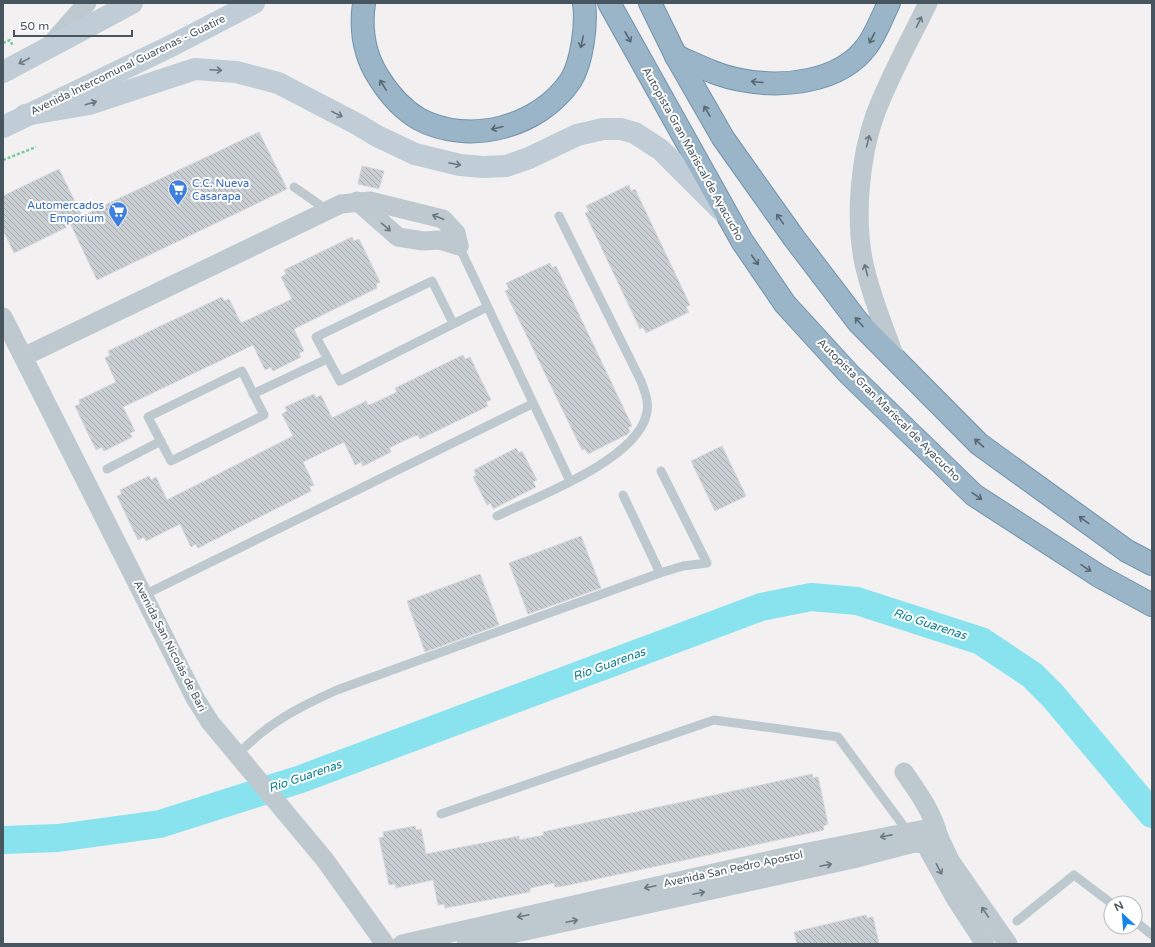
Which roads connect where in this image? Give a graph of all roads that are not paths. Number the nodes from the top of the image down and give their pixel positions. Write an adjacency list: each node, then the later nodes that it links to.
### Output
1 (87, 3): 10 (street)
2 (132, 3): 10 (main road)
3 (254, 3): 13 (main road, Avenida Intercomunal Guarenas - Guatire)
4 (364, 3): 5 (highway, one-way to 4)
5 (584, 3)
6 (608, 3): 18 (highway, Autopista Gran Mariscal de Ayacucho, one-way to 18)
7 (650, 3): 11 (highway)
8 (889, 3): 11 (highway, one-way to 11)
9 (928, 3): 26 (street, one-way to 9)
10 (46, 50): 12 (main road, one-way to 12)
11 (676, 56): 26 (highway, one-way to 11)
12 (3, 72)
13 (25, 115): 14 (main road, Avenida Intercomunal Guarenas - Guatire); 18 (main road, one-way to 18)
14 (3, 127)
15 (294, 187): 17 (lane)
16 (357, 201): 17 (street); 20 (street, one-way to 20); 20 (street, one-way to 16)
17 (327, 210): 24 (street)
18 (727, 215): 38 (highway, Autopista Gran Mariscal de Ayacucho, one-way to 38)
19 (559, 216): 32 (lane)
20 (459, 246): 21 (lane)
21 (487, 307): 23 (lane); 28 (lane)
22 (3, 317): 24 (street, Avenida San Nicolás de Bari)
23 (453, 323): 25 (lane); 25 (lane)
24 (23, 357): 37 (street, Avenida San Nicolás de Bari)
25 (327, 359): 27 (lane)
26 (896, 360): 35 (highway, one-way to 26)
27 (253, 394): 29 (lane); 29 (lane)
28 (532, 404): 32 (lane); 37 (lane)
29 (161, 441): 30 (lane)
30 (107, 469)
31 (661, 471): 36 (lane)
32 (570, 481): 34 (lane)
33 (623, 495): 36 (lane)
34 (497, 516)
35 (1152, 564)
36 (660, 573): 39 (lane)
37 (144, 595): 39 (street, Avenida San Nicolás de Bari)
38 (1152, 604)
39 (232, 749): 48 (street, Avenida San Nicolás de Bari)
40 (904, 772): 42 (street)
41 (441, 814): 43 (lane)
42 (939, 837): 43 (street, Avenida San Pedro Apostol); 52 (street, one-way to 42)
43 (911, 838): 49 (street, Avenida San Pedro Apostol, one-way to 49); 50 (street, Avenida San Pedro Apostol, one-way to 43); 51 (street, one-way to 51)
44 (1103, 897): 45 (lane)
45 (1017, 922)
46 (1143, 927): 47 (lane)
47 (1152, 935)
48 (385, 944)
49 (402, 944)
50 (466, 944)
51 (985, 944)
52 (1008, 944)

